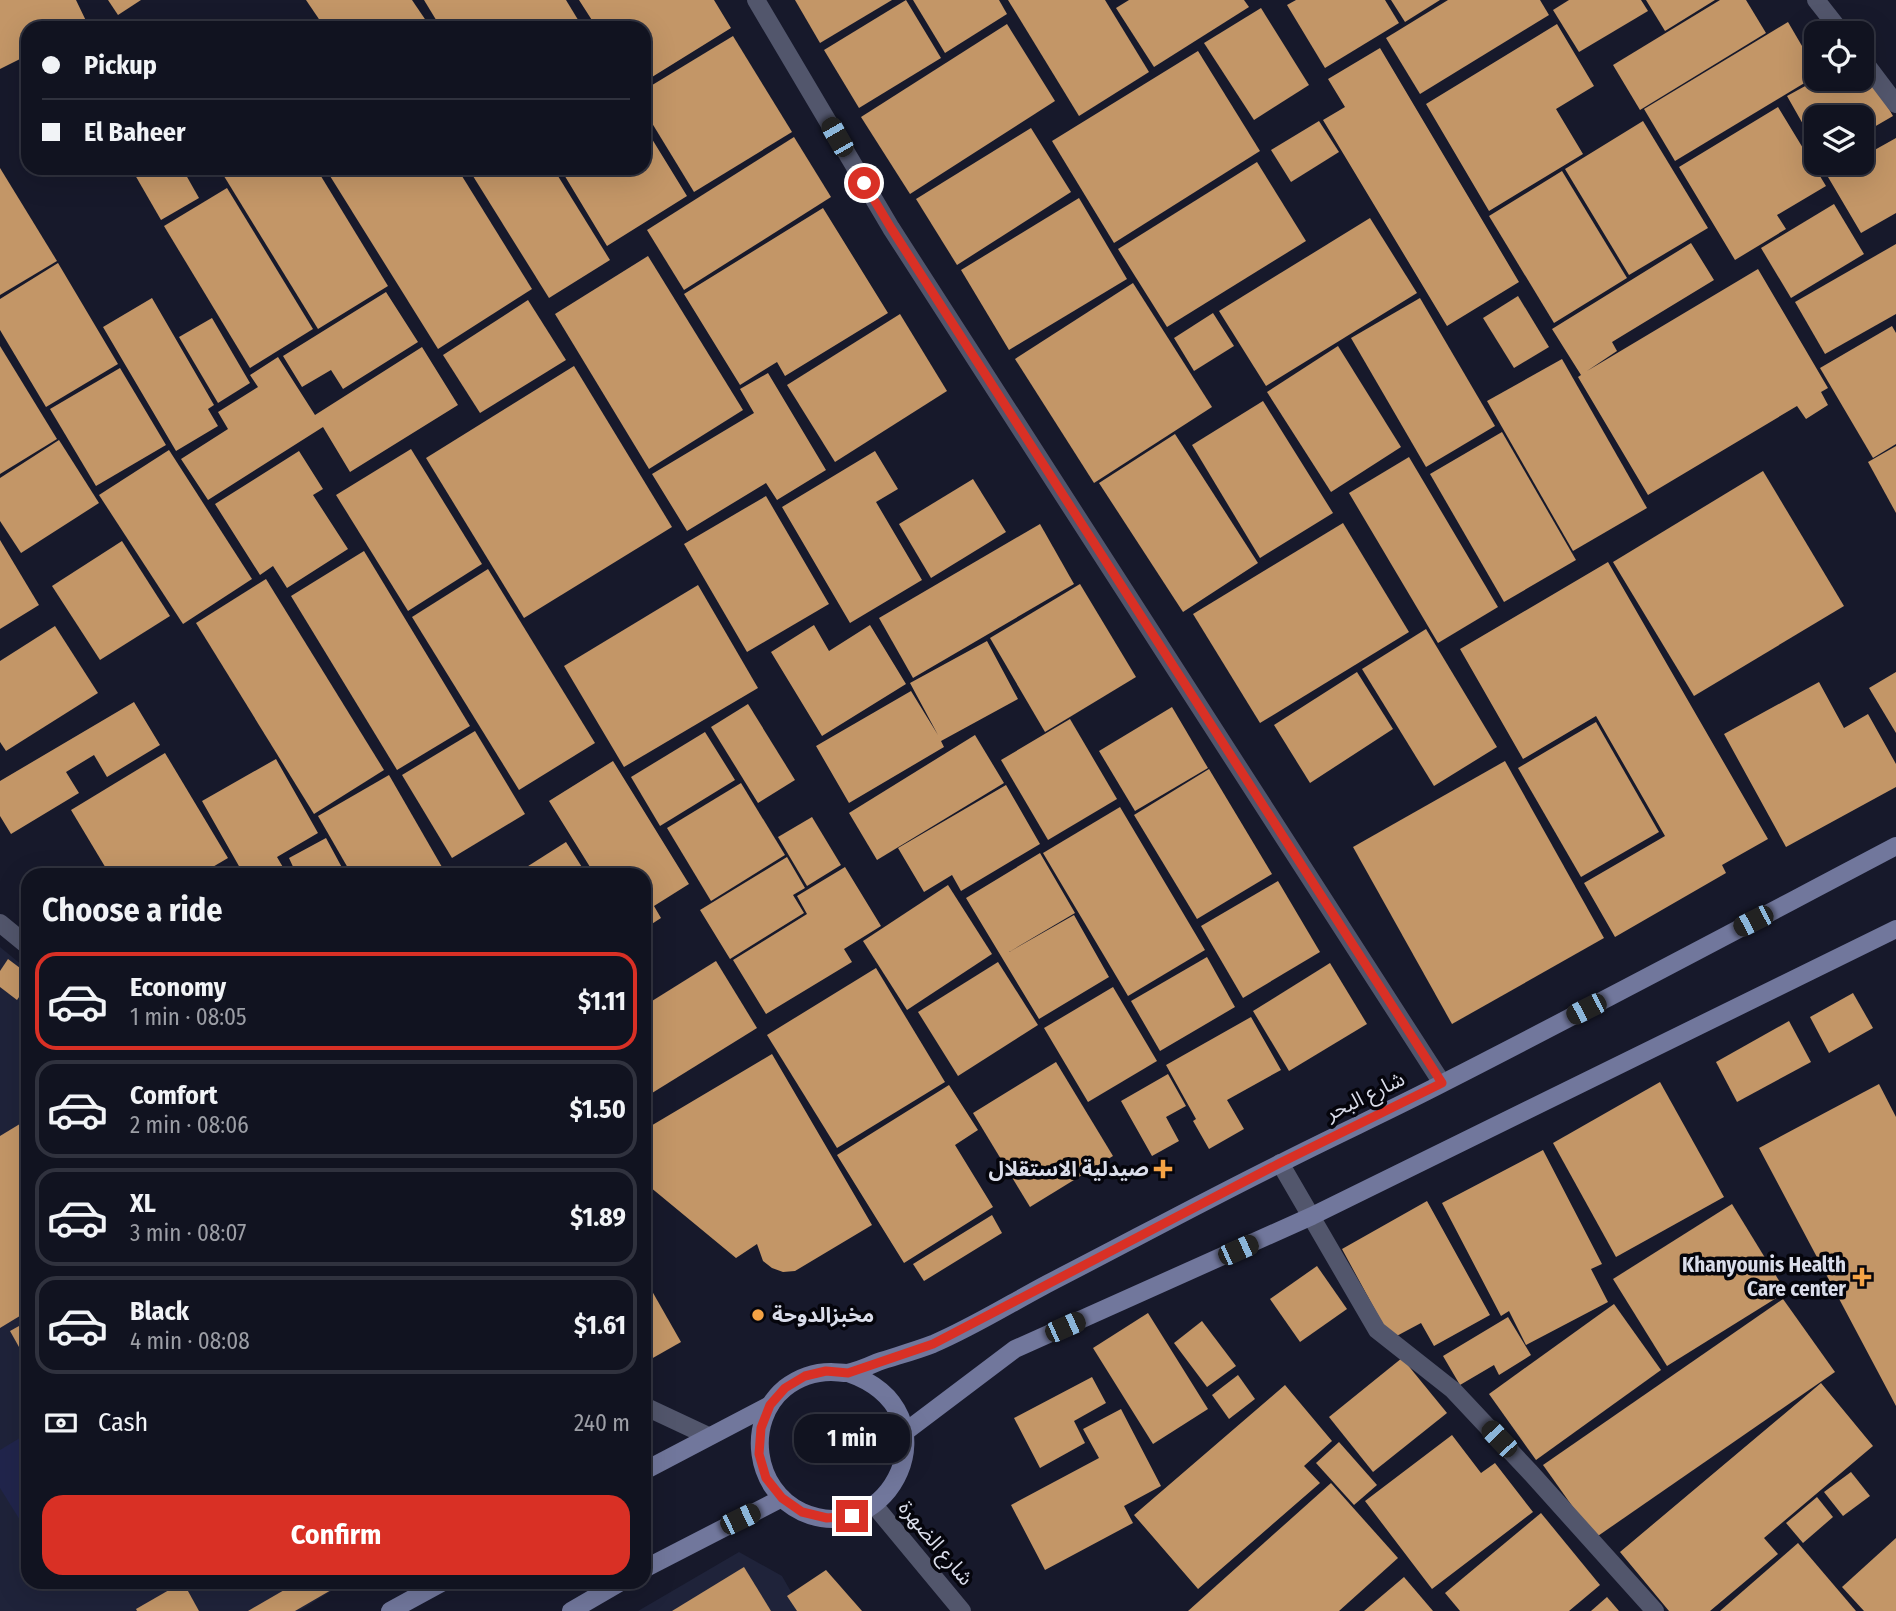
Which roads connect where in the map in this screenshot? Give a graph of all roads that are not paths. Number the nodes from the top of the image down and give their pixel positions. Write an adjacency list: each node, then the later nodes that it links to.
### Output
1 (757, 0): 10 (street)
2 (1816, 0): 3 (street)
3 (1833, 21)
4 (1874, 75): 5 (street)
5 (1896, 104)
6 (1896, 846): 10 (main road, شارع البحر)
7 (0, 923): 9 (street)
8 (1896, 929): 12 (main road)
9 (21, 940)
10 (1442, 1083): 11 (main road, شارع البحر)
11 (1280, 1163): 12 (street); 13 (main road, شارع البحر)
12 (1312, 1216): 16 (main road); 27 (street)
13 (848, 1373): 14 (main road); 16 (main road)
14 (770, 1405): 17 (main road); 19 (main road)
15 (651, 1409): 17 (street)
16 (905, 1432): 20 (main road)
17 (708, 1436): 18 (main road)
18 (651, 1467)
19 (782, 1498): 20 (main road); 21 (main road)
20 (874, 1505): 26 (street, شارع الضهرة)
21 (651, 1565)
22 (430, 1589): 24 (main road)
23 (609, 1589): 25 (main road)
24 (390, 1611)
25 (571, 1611)
26 (962, 1611)
27 (1655, 1611)

